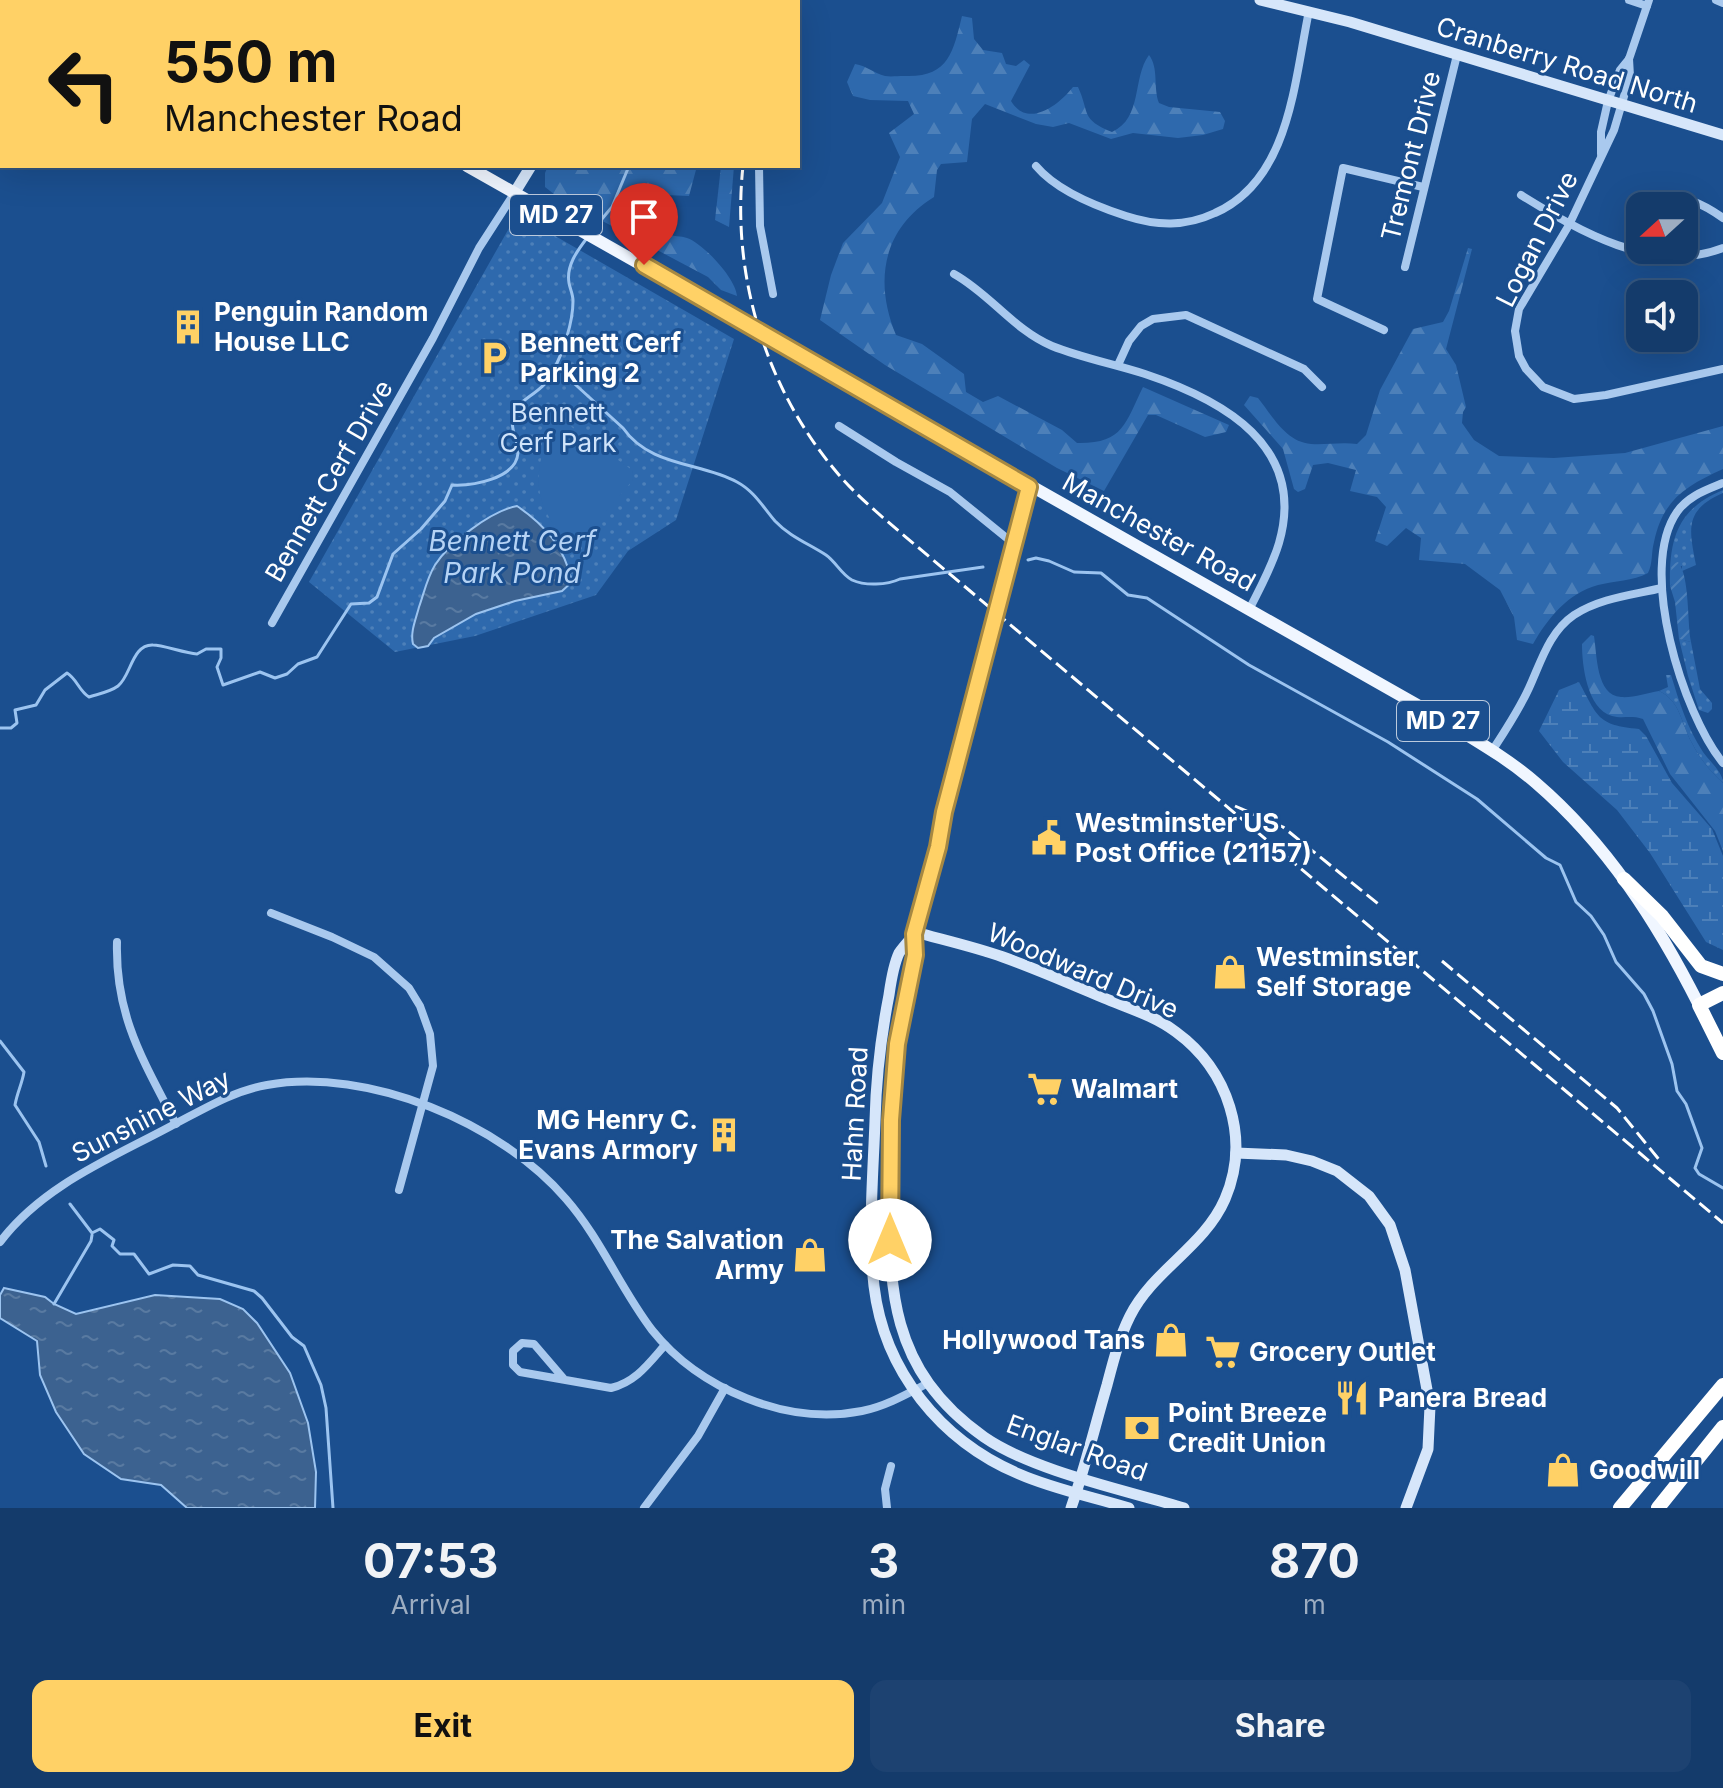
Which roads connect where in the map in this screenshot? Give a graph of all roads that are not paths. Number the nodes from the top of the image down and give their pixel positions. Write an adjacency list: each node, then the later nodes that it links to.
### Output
1 (1260, 0): 6 (main road, Cranberry Road North)
2 (1629, 0): 4 (street)
3 (1716, 0): 5 (street)
4 (1648, 3): 8 (street, Logan Drive)
5 (1723, 3)
6 (1309, 11): 7 (main road, Cranberry Road North); 13 (street)
7 (1457, 55): 9 (main road, Cranberry Road North); 17 (street, Tremont Drive)
8 (1629, 59): 9 (street, Logan Drive); 10 (street, Logan Drive)
9 (1608, 101): 10 (main road, Cranberry Road North); 12 (street, Logan Drive)
10 (1623, 106): 11 (main road, Cranberry Road North); 12 (street, Logan Drive)
11 (1723, 135)
12 (1601, 155): 22 (street, Logan Drive)
13 (1036, 166)
14 (471, 168): 18 (main road, Manchester Road / MD 27)
15 (530, 168): 18 (main road)
16 (759, 168): 28 (street)
17 (1423, 187): 26 (street, Tremont Drive); 29 (street)
18 (515, 192): 35 (main road, Manchester Road / MD 27); 39 (street, Bennett Cerf Drive)
19 (1521, 195): 22 (street)
20 (1698, 204): 21 (street)
21 (1723, 218)
22 (1569, 225): 23 (street); 31 (street, Logan Drive)
23 (1626, 247)
24 (1723, 248): 25 (street)
25 (1698, 254)
26 (1405, 267)
27 (954, 274): 30 (street)
28 (773, 294)
29 (1384, 330)
30 (1118, 365): 32 (street); 38 (street)
31 (1723, 369)
32 (1322, 387)
33 (839, 426): 36 (street)
34 (1723, 483): 37 (street)
35 (1029, 487): 36 (main road, Hahn Road); 38 (main road, Manchester Road / MD 27)
36 (1014, 544): 44 (main road, Hahn Road)
37 (1662, 588): 40 (street); 41 (street)
38 (1249, 610): 40 (main road, Manchester Road / MD 27)
39 (272, 623)
40 (1492, 751): 42 (main road, Manchester Road / MD 27)
41 (1723, 763)
42 (1624, 879): 46 (highway); 49 (main road, Manchester Road / MD 27)
43 (271, 913): 51 (street)
44 (915, 933): 53 (main road, Woodward Drive); 58 (main road, Hahn Road); 61 (main road, Hahn Road)
45 (117, 942): 52 (street)
46 (1723, 974)
47 (1723, 993): 49 (highway)
48 (1723, 1004): 49 (highway)
49 (1701, 1009): 50 (highway, Manchester Road / MD 27)
50 (1723, 1053)
51 (422, 1104): 52 (street, Sunshine Way); 54 (street); 56 (street, Sunshine Way)
52 (176, 1124): 55 (street, Sunshine Way)
53 (1236, 1153): 64 (main road, Woodward Drive); 71 (main road)
54 (399, 1190)
55 (0, 1242)
56 (665, 1345): 57 (street); 60 (street, Sunshine Way)
57 (564, 1379): 57 (street)
58 (928, 1383): 61 (street, Sunshine Way); 64 (main road, Englar Road)
59 (1723, 1385): 72 (highway)
60 (725, 1388): 61 (street, Sunshine Way); 66 (street)
61 (914, 1391): 65 (main road, Englar Road)
62 (1723, 1427): 73 (highway)
63 (891, 1466): 67 (street)
64 (1081, 1477): 65 (main road, Woodward Drive); 70 (main road, Englar Road)
65 (1076, 1492): 68 (main road, Woodward Drive); 69 (main road, Englar Road)
66 (644, 1508)
67 (887, 1508)
68 (1071, 1508)
69 (1129, 1508)
70 (1184, 1508)
71 (1406, 1508)
72 (1620, 1508)
73 (1658, 1508)

